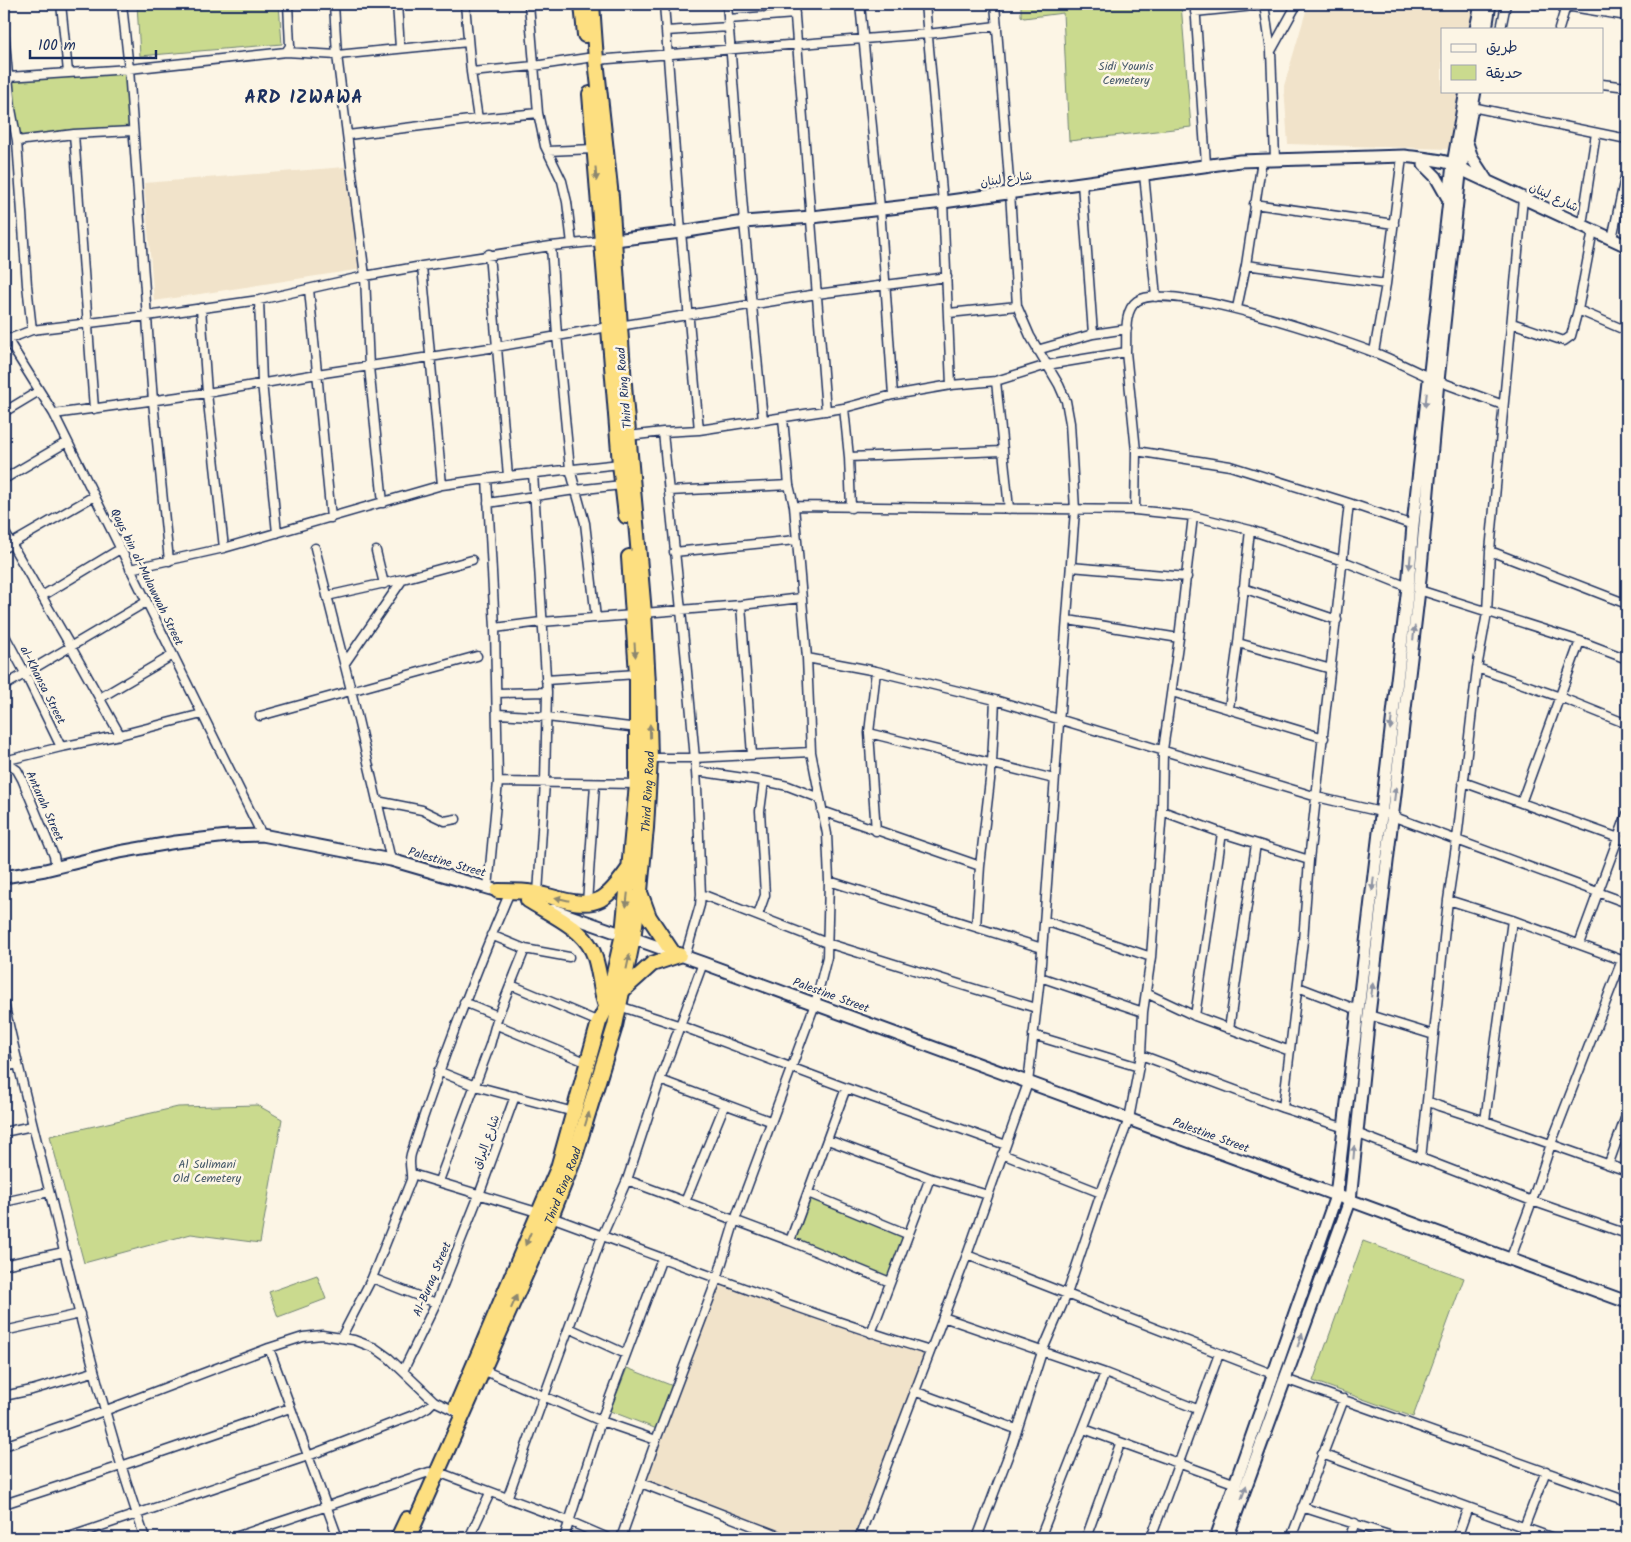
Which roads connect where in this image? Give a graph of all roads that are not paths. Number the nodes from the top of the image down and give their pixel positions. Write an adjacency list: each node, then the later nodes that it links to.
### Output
1 (61, 4): 45 (street)
2 (122, 4): 44 (street)
3 (288, 4): 39 (street)
4 (334, 4): 41 (street)
5 (397, 4): 36 (street)
6 (465, 4): 34 (street)
7 (529, 4): 43 (street)
8 (582, 4): 42 (highway, Third Ring Road)
9 (592, 4): 42 (highway, Third Ring Road)
10 (664, 4): 31 (street)
11 (727, 4): 24 (street)
12 (794, 4): 22 (street)
13 (860, 4): 33 (street)
14 (925, 4): 32 (street)
15 (995, 4): 25 (street)
16 (1264, 4): 21 (street); 38 (street)
17 (1297, 4): 38 (street)
18 (1481, 4): 26 (street)
19 (1490, 4): 27 (street)
20 (1506, 4): 28 (street)
21 (1195, 8): 68 (street)
22 (795, 14): 24 (street); 35 (street)
23 (1627, 16): 29 (street)
24 (729, 23): 31 (street); 37 (street)
25 (997, 26): 32 (street); 75 (street)
26 (1476, 28)
27 (1486, 28)
28 (1502, 28)
29 (1559, 28)
30 (4, 30): 47 (street)
31 (666, 31): 40 (street)
32 (927, 34): 33 (street); 78 (street)
33 (863, 38): 35 (street); 80 (street)
34 (468, 42): 36 (street); 46 (street)
35 (798, 44): 37 (street); 81 (street)
36 (400, 48): 41 (street)
37 (730, 50): 40 (street); 82 (street)
38 (1270, 51): 66 (street)
39 (286, 52): 41 (street); 44 (street)
40 (668, 54): 42 (street); 86 (street)
41 (337, 55): 59 (street)
42 (592, 59): 43 (street); 63 (highway, Third Ring Road); 88 (highway, Third Ring Road)
43 (534, 66): 46 (street); 54 (street)
44 (129, 69): 45 (street); 56 (street)
45 (68, 72): 47 (street)
46 (471, 72): 55 (street)
47 (8, 78): 53 (street)
48 (1604, 84): 49 (street)
49 (1627, 87)
50 (1466, 92): 71 (street)
51 (1475, 92): 52 (street)
52 (1472, 107): 57 (street); 62 (street)
53 (7, 109): 61 (street)
54 (538, 113): 55 (street); 64 (street)
55 (478, 119): 59 (street)
56 (132, 131): 58 (street); 110 (street)
57 (1596, 133): 60 (street); 84 (street)
58 (74, 134): 61 (street); 111 (street)
59 (348, 135): 95 (street)
60 (1627, 139)
61 (17, 141): 115 (street)
62 (1466, 142): 71 (street); 74 (street)
63 (594, 149): 64 (street); 88 (highway, Third Ring Road, one-way to 88)
64 (548, 151): 89 (street)
65 (1403, 156): 66 (street, شارع لبنان); 69 (street, شارع لبنان); 71 (street, شارع لبنان); 83 (street)
66 (1275, 159): 67 (street, شارع لبنان)
67 (1262, 160): 68 (street, شارع لبنان); 79 (street)
68 (1206, 164): 72 (street, شارع لبنان)
69 (1424, 165): 71 (street, شارع لبنان); 77 (street)
70 (1627, 168): 87 (street)
71 (1459, 170): 74 (street, شارع لبنان); 77 (street); 128 (street)
72 (1144, 174): 73 (street, شارع لبنان); 101 (street)
73 (1082, 182): 75 (street, شارع لبنان); 117 (street)
74 (1487, 182): 76 (street, شارع لبنان)
75 (1010, 192): 78 (street, شارع لبنان); 104 (street)
76 (1523, 198): 84 (street, شارع لبنان); 112 (street)
77 (1449, 200): 128 (street)
78 (943, 202): 80 (street, شارع لبنان); 96 (street)
79 (1254, 204): 83 (street); 93 (street)
80 (880, 208): 81 (street, شارع لبنان); 97 (street)
81 (812, 217): 82 (street, شارع لبنان); 100 (street)
82 (744, 222): 86 (street, شارع لبنان); 103 (street)
83 (1394, 224): 98 (street)
84 (1582, 225): 85 (street, شارع لبنان)
85 (1593, 230): 87 (street, شارع لبنان); 107 (street)
86 (681, 232): 88 (street, شارع لبنان); 109 (street)
87 (1612, 239): 91 (street, شارع لبنان)
88 (607, 241): 89 (street); 113 (highway, Third Ring Road)
89 (572, 244): 90 (street)
90 (551, 246): 92 (street); 118 (street)
91 (1627, 246)
92 (489, 254): 94 (street); 120 (street)
93 (1246, 265): 98 (street); 106 (street)
94 (422, 266): 95 (street); 124 (street)
95 (365, 276): 99 (street); 126 (street)
96 (947, 277): 97 (street); 108 (street)
97 (885, 284): 100 (street); 134 (street)
98 (1386, 284): 123 (street)
99 (309, 289): 102 (street); 127 (street)
100 (817, 294): 103 (street); 139 (street)
101 (1156, 297): 106 (street); 114 (street)
102 (259, 300): 105 (street); 130 (street)
103 (752, 305): 109 (street); 143 (street)
104 (1017, 306): 108 (street); 121 (street)
105 (201, 308): 110 (street); 133 (street)
106 (1237, 308): 123 (street)
107 (1578, 310): 112 (street); 116 (street)
108 (949, 313): 131 (street)
109 (689, 315): 113 (street); 144 (street)
110 (147, 316): 111 (street); 135 (street)
111 (88, 323): 115 (street); 138 (street)
112 (1512, 323): 136 (street)
113 (614, 327): 118 (street); 146 (highway, Third Ring Road); 151 (highway, Third Ring Road)
114 (1127, 329): 117 (street); 122 (street)
115 (32, 330): 119 (street)
116 (1627, 331)
117 (1092, 334): 121 (street)
118 (557, 335): 120 (street); 152 (street)
119 (5, 338): 132 (street, Qays bin al-Mulawwah Street)
120 (496, 347): 124 (street); 154 (street)
121 (1037, 350): 125 (street)
122 (1126, 352): 125 (street); 149 (street)
123 (1374, 352): 128 (street)
124 (430, 356): 126 (street); 157 (street)
125 (1048, 365): 129 (street); 170 (street)
126 (369, 367): 127 (street); 165 (street)
127 (317, 374): 130 (street); 173 (street)
128 (1434, 379): 136 (street); 174 (street, one-way to 174); 195 (street)
129 (996, 381): 131 (street); 148 (street)
130 (262, 382): 133 (street); 177 (street)
131 (951, 385): 134 (street)
132 (39, 391): 140 (street); 141 (street, Qays bin al-Mulawwah Street)
133 (206, 392): 135 (street); 180 (street)
134 (893, 395): 137 (street)
135 (153, 401): 138 (street); 186 (street)
136 (1503, 405): 184 (street)
137 (844, 408): 139 (street); 150 (street)
138 (94, 409): 141 (street)
139 (826, 411): 142 (street)
140 (4, 412)
141 (54, 414): 147 (street, Qays bin al-Mulawwah Street)
142 (783, 418): 143 (street); 158 (street)
143 (762, 420): 144 (street)
144 (699, 430): 145 (street)
145 (663, 432): 146 (street); 161 (street)
146 (628, 436): 204 (highway, Third Ring Road)
147 (67, 442): 156 (street); 162 (street, Qays bin al-Mulawwah Street)
148 (1003, 451): 150 (street); 169 (street)
149 (1136, 451): 164 (street); 171 (street)
150 (849, 457): 168 (street)
151 (620, 464): 152 (street); 159 (highway, Third Ring Road)
152 (570, 469): 153 (street); 160 (street)
153 (533, 473): 154 (street); 163 (street)
154 (508, 476): 155 (street)
155 (487, 478): 157 (street); 166 (street)
156 (4, 479)
157 (442, 485): 165 (street)
158 (789, 485): 161 (street); 167 (street)
159 (622, 486): 160 (street); 204 (highway, Third Ring Road)
160 (576, 490): 163 (street); 205 (street)
161 (669, 491): 185 (street)
162 (94, 496): 179 (street); 182 (street, Qays bin al-Mulawwah Street)
163 (534, 496): 166 (street); 208 (street)
164 (1350, 503): 174 (street); 188 (street)
165 (382, 504): 173 (street)
166 (488, 504): 209 (street)
167 (794, 506): 168 (street); 178 (street)
168 (851, 508): 169 (street)
169 (1009, 509): 170 (street)
170 (1075, 510): 171 (street); 189 (street)
171 (1135, 510): 172 (street)
172 (1193, 516): 175 (street); 191 (street)
173 (331, 518): 177 (street)
174 (1413, 526): 195 (street, one-way to 195)
175 (1250, 530): 188 (street); 194 (street)
176 (4, 531): 179 (street)
177 (277, 533): 180 (street)
178 (796, 540): 185 (street); 198 (street)
179 (7, 546): 196 (street)
180 (224, 548): 186 (street)
181 (315, 548): 197 (street)
182 (120, 549): 190 (street, Qays bin al-Mulawwah Street); 196 (street)
183 (376, 551): 193 (street)
184 (1490, 551): 200 (street); 203 (street)
185 (674, 552): 202 (street)
186 (169, 560): 190 (street)
187 (472, 560): 192 (street)
188 (1343, 561): 195 (street); 207 (street)
189 (1071, 566): 191 (street); 206 (street)
190 (130, 569): 199 (street, Qays bin al-Mulawwah Street)
191 (1187, 577): 211 (street)
192 (403, 579): 193 (street); 219 (street)
193 (384, 584): 197 (street)
194 (1243, 588): 207 (street); 213 (street)
195 (1413, 588): 203 (street); 267 (street, one-way to 267); 269 (street, one-way to 195)
196 (42, 596): 214 (street)
197 (327, 596): 219 (street)
198 (801, 598): 201 (street); 217 (street)
199 (146, 602): 214 (street); 215 (street, Qays bin al-Mulawwah Street)
200 (1627, 604)
201 (740, 605): 202 (street); 248 (street)
202 (682, 611): 204 (street); 250 (street)
203 (1487, 613): 212 (street); 220 (street)
204 (639, 614): 205 (street); 224 (highway, Third Ring Road, one-way to 224); 249 (highway, Third Ring Road, one-way to 204)
205 (596, 618): 208 (street)
206 (1068, 620): 211 (street); 239 (street)
207 (1337, 620): 221 (street)
208 (541, 622): 209 (street); 225 (street)
209 (495, 628): 228 (street)
210 (4, 634): 223 (street, al-Khansa Street)
211 (1179, 638): 230 (street)
212 (1580, 642): 218 (street); 231 (street)
213 (1238, 643): 221 (street); 234 (street)
214 (71, 646): 223 (street); 232 (street)
215 (173, 655): 232 (street); 235 (street, Qays bin al-Mulawwah Street)
216 (477, 656): 227 (street)
217 (807, 658): 222 (street); 247 (street)
218 (1627, 659)
219 (345, 663): 227 (street)
220 (1477, 668): 231 (street); 258 (street)
221 (1331, 669): 244 (street)
222 (876, 671): 233 (street); 242 (street)
223 (25, 673): 226 (street); 245 (street, al-Khansa Street)
224 (637, 674): 225 (street); 241 (highway, Third Ring Road)
225 (546, 680): 229 (street)
226 (4, 686)
227 (351, 690): 237 (street); 263 (street)
228 (497, 692): 229 (street); 236 (street)
229 (547, 692): 238 (street)
230 (1172, 692): 234 (street); 246 (street)
231 (1560, 697): 240 (street); 264 (street)
232 (100, 698): 243 (street)
233 (995, 700): 239 (street); 252 (street)
234 (1229, 708): 244 (street)
235 (202, 714): 243 (street); 273 (street, Qays bin al-Mulawwah Street)
236 (498, 714): 238 (street); 256 (street)
237 (260, 716)
238 (547, 717): 241 (street); 257 (street)
239 (1059, 719): 246 (street); 254 (street)
240 (1627, 724)
241 (638, 728): 260 (highway, Third Ring Road)
242 (869, 733): 252 (street); 271 (street)
243 (120, 735): 245 (street)
244 (1324, 738): 261 (street)
245 (61, 747): 251 (street)
246 (1163, 750): 261 (street); 265 (street)
247 (811, 752): 248 (street); 262 (street)
248 (752, 755): 250 (street)
249 (650, 758): 250 (street); 286 (highway, Third Ring Road)
250 (694, 758): 253 (street)
251 (4, 761): 281 (street, Antarah Street)
252 (992, 763): 254 (street); 280 (street)
253 (696, 771): 255 (street); 287 (street)
254 (1054, 778): 295 (street)
255 (764, 781): 262 (street); 293 (street)
256 (498, 782): 257 (street); 285 (street)
257 (545, 782): 259 (street); 289 (street)
258 (1463, 782): 264 (street); 275 (street)
259 (594, 784): 260 (street); 291 (street)
260 (637, 784): 282 (highway, Third Ring Road)
261 (1317, 797): 267 (street); 279 (street)
262 (820, 798): 266 (street)
263 (377, 802): 270 (street); 278 (street)
264 (1521, 803): 274 (street)
265 (1162, 811): 272 (street); 304 (street)
266 (822, 812): 271 (street); 284 (street)
267 (1381, 812): 269 (street); 319 (street, one-way to 319)
268 (1627, 814): 274 (street)
269 (1392, 816): 275 (street); 319 (street, one-way to 269)
270 (456, 819)
271 (876, 831): 280 (street)
272 (1222, 833): 277 (street); 321 (street)
273 (262, 835): 278 (street, Palestine Street); 281 (street, Palestine Street)
274 (1618, 838): 276 (street); 288 (street)
275 (1457, 839): 288 (street); 290 (street)
276 (1627, 841)
277 (1256, 844): 279 (street); 325 (street)
278 (391, 860): 285 (street, Palestine Street)
279 (1309, 860): 310 (street)
280 (980, 866): 296 (street)
281 (56, 867): 283 (street, Palestine Street)
282 (631, 867): 291 (highway); 298 (highway, Third Ring Road, one-way to 298)
283 (4, 877)
284 (830, 881): 296 (street); 299 (street)
285 (498, 891): 289 (highway); 297 (street)
286 (640, 891): 298 (highway, Third Ring Road); 303 (highway)
287 (701, 894): 293 (street); 303 (street)
288 (1598, 894): 292 (street); 300 (street)
289 (533, 897): 291 (highway, one-way to 289); 298 (street, Palestine Street); 316 (highway)
290 (1448, 900): 294 (street); 327 (street)
291 (587, 902)
292 (1627, 904)
293 (758, 916): 299 (street)
294 (1512, 920): 300 (street); 348 (street)
295 (1045, 921): 302 (street); 304 (street)
296 (976, 927): 302 (street)
297 (491, 935): 301 (street); 313 (street)
298 (628, 936): 303 (street, Palestine Street); 311 (highway, Third Ring Road, one-way to 298); 316 (highway, Third Ring Road)
299 (828, 943): 315 (street); 317 (street)
300 (1579, 944): 306 (street)
301 (525, 948): 305 (street); 309 (street)
302 (1042, 948): 308 (street)
303 (679, 955): 307 (street, Palestine Street); 311 (highway)
304 (1151, 957): 312 (street)
305 (569, 958)
306 (1625, 961): 353 (street)
307 (703, 963): 315 (street, Palestine Street); 324 (street)
308 (1040, 977): 317 (street); 318 (street)
309 (510, 985): 320 (street); 322 (street)
310 (1298, 987): 319 (street); 328 (street)
311 (622, 991): 316 (highway, Third Ring Road)
312 (1146, 993): 318 (street); 321 (street)
313 (464, 1002): 320 (street); 335 (street)
314 (4, 1003): 331 (street)
315 (815, 1004): 332 (street); 337 (street, Palestine Street)
316 (613, 1007): 322 (highway, Third Ring Road); 324 (street); 373 (highway, Third Ring Road, one-way to 316)
317 (1036, 1008): 326 (street)
318 (1144, 1012): 329 (street)
319 (1364, 1012): 327 (street); 350 (street)
320 (498, 1016): 323 (street)
321 (1195, 1016): 325 (street)
322 (599, 1022): 330 (highway, Third Ring Road)
323 (497, 1025): 330 (street); 338 (street)
324 (681, 1026): 332 (street); 336 (street)
325 (1229, 1029): 328 (street)
326 (1033, 1035): 334 (street); 337 (street)
327 (1434, 1035): 341 (street)
328 (1290, 1051): 343 (street)
329 (1141, 1055): 334 (street); 343 (street)
330 (588, 1063): 344 (highway, Third Ring Road)
331 (18, 1064): 333 (street); 349 (street)
332 (791, 1066): 339 (street); 347 (street)
333 (4, 1067)
334 (1139, 1067): 346 (street)
335 (438, 1071): 338 (street); 359 (street)
336 (660, 1080): 342 (street); 361 (street)
337 (1028, 1083): 346 (street, Palestine Street); 354 (street)
338 (475, 1086): 340 (street); 362 (street)
339 (846, 1088): 352 (street); 354 (street)
340 (514, 1096): 344 (street); 366 (street, شارع البراق)
341 (1427, 1101): 348 (street); 356 (street)
342 (726, 1104): 347 (street); 372 (street)
343 (1283, 1108): 350 (street)
344 (574, 1112): 373 (highway, Third Ring Road)
345 (1627, 1112): 357 (street)
346 (1129, 1119): 365 (street); 368 (street, Palestine Street)
347 (770, 1121): 374 (street)
348 (1485, 1121): 353 (street)
349 (32, 1126): 351 (street); 363 (street)
350 (1351, 1130): 356 (street); 368 (street); 369 (street, one-way to 350)
351 (4, 1132)
352 (828, 1140): 360 (street); 364 (street)
353 (1551, 1144): 357 (street); 370 (street)
354 (1006, 1145): 355 (street)
355 (1002, 1154): 365 (street); 367 (street)
356 (1421, 1159): 370 (street)
357 (1609, 1164): 358 (street)
358 (1627, 1171)
359 (412, 1174): 362 (street); 386 (street)
360 (930, 1178): 367 (street); 375 (street)
361 (627, 1180): 372 (street); 377 (street)
362 (439, 1181): 366 (street)
363 (49, 1192): 371 (street); 379 (street)
364 (808, 1193): 375 (street); 378 (street)
365 (1101, 1193): 389 (street)
366 (479, 1195): 373 (street); 391 (street, Al-Buraq Street)
367 (988, 1195): 380 (street)
368 (1336, 1196): 369 (street, Palestine Street); 383 (street)
369 (1350, 1200): 382 (street, Palestine Street); 385 (street)
370 (1532, 1201): 376 (street); 382 (street)
371 (4, 1202)
372 (685, 1202): 374 (street)
373 (546, 1215): 377 (street); 403 (highway, Third Ring Road, one-way to 373); 416 (highway, Third Ring Road, one-way to 416)
374 (735, 1220): 378 (street); 387 (street)
375 (907, 1234): 388 (street)
376 (1627, 1234)
377 (602, 1236): 381 (street); 394 (street)
378 (790, 1241): 388 (street)
379 (64, 1252): 384 (street); 392 (street)
380 (967, 1255): 389 (street); 393 (street)
381 (662, 1258): 387 (street); 401 (street)
382 (1510, 1260): 390 (street, Palestine Street)
383 (1314, 1262): 385 (street); 407 (street)
384 (4, 1265)
385 (1326, 1267): 407 (street, one-way to 385)
386 (372, 1278): 391 (street); 397 (street)
387 (717, 1279): 396 (street); 420 (street)
388 (890, 1282): 396 (street)
389 (1067, 1294): 400 (street); 402 (street)
390 (1627, 1302)
391 (436, 1303): 404 (street, Al-Buraq Street)
392 (80, 1314): 395 (street); 405 (street)
393 (943, 1317): 399 (street); 400 (street)
394 (569, 1328): 401 (street); 410 (street)
395 (4, 1331)
396 (871, 1333): 399 (street)
397 (342, 1338): 398 (street); 404 (street)
398 (269, 1348): 413 (street); 415 (street)
399 (930, 1351): 408 (street)
400 (1042, 1352): 406 (street); 418 (street)
401 (626, 1354): 417 (street)
402 (1218, 1354): 407 (street); 414 (street)
403 (483, 1370): 410 (street); 428 (highway, Third Ring Road)
404 (403, 1371): 412 (street)
405 (93, 1372): 409 (street); 415 (street)
406 (1105, 1373): 414 (street); 419 (street)
407 (1280, 1377): 411 (street); 430 (street); 459 (street, one-way to 407)
408 (914, 1391): 418 (street); 453 (street)
409 (4, 1396)
410 (544, 1397): 417 (street); 432 (street)
411 (1344, 1399): 423 (street); 427 (street)
412 (434, 1400): 416 (street); 424 (street)
413 (290, 1408): 424 (street); 426 (street)
414 (1197, 1408): 425 (street)
415 (104, 1411): 422 (street); 426 (street)
416 (455, 1411): 428 (highway, Third Ring Road)
417 (601, 1421): 420 (street); 439 (street)
418 (1016, 1429): 454 (street)
419 (1084, 1429): 421 (street); 455 (street)
420 (656, 1440): 429 (street)
421 (1120, 1444): 425 (street); 456 (street)
422 (4, 1446)
423 (1322, 1454): 436 (street); 437 (street)
424 (308, 1456): 435 (street); 438 (street)
425 (1178, 1464): 430 (street); 457 (street)
426 (122, 1466): 434 (street); 438 (street)
427 (1546, 1471): 433 (street); 441 (street)
428 (433, 1472): 431 (street); 435 (street); 446 (highway, Third Ring Road); 447 (highway, Third Ring Road)
429 (641, 1483): 451 (street); 452 (street)
430 (1236, 1484): 458 (street)
431 (490, 1493): 432 (street); 448 (street)
432 (507, 1499): 439 (street)
433 (1627, 1501)
434 (4, 1504)
435 (327, 1507): 444 (street); 445 (street)
436 (1302, 1507): 440 (street); 460 (street)
437 (1468, 1507): 441 (street); 463 (street)
438 (137, 1514): 442 (street); 443 (street)
439 (571, 1522): 449 (street); 450 (street)
440 (1355, 1523): 461 (street); 462 (street)
441 (1523, 1527): 464 (street); 465 (street)
442 (66, 1538)
443 (146, 1538)
444 (232, 1538)
445 (338, 1538)
446 (398, 1538)
447 (408, 1538)
448 (470, 1538)
449 (564, 1538)
450 (608, 1538)
451 (621, 1538)
452 (784, 1538)
453 (859, 1538)
454 (977, 1538)
455 (1040, 1538)
456 (1086, 1538)
457 (1151, 1538)
458 (1216, 1538)
459 (1227, 1538)
460 (1291, 1538)
461 (1349, 1538)
462 (1398, 1538)
463 (1457, 1538)
464 (1520, 1538)
465 (1553, 1538)

